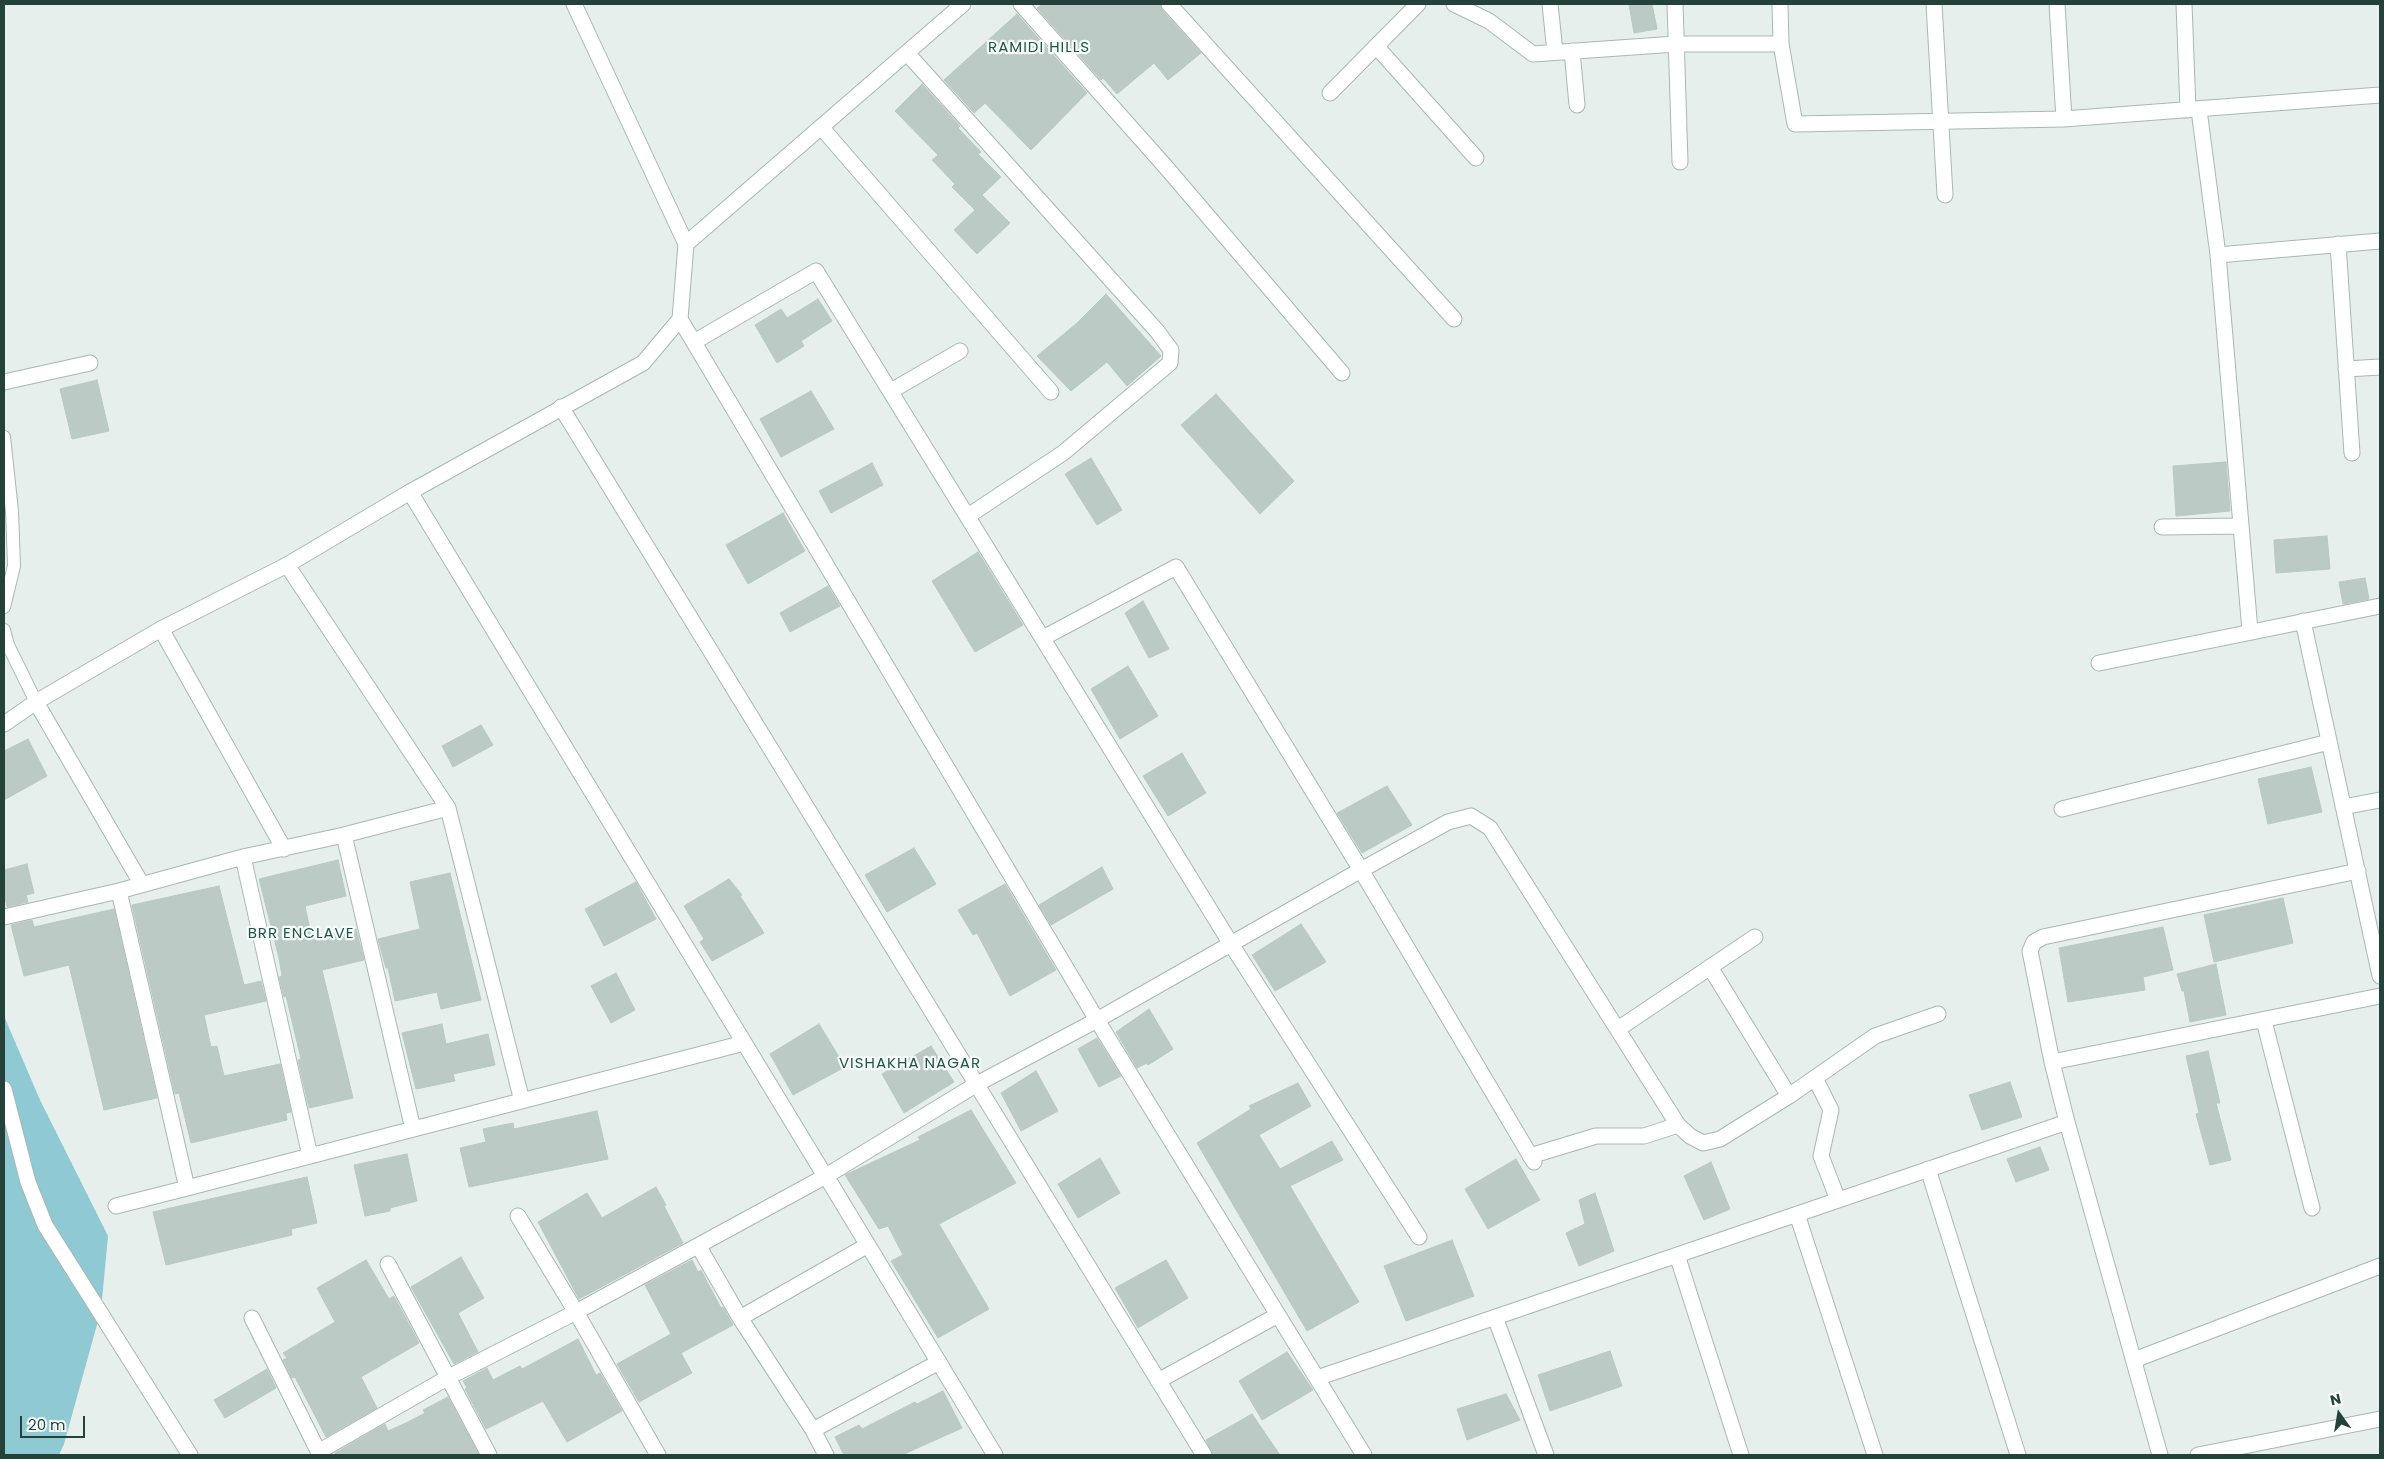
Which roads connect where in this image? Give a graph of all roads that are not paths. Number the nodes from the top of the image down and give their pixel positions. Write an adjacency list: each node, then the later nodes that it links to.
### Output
1 (574, 4): 30 (street)
2 (963, 4): 18 (street)
3 (1021, 4): 40 (street)
4 (1169, 4): 34 (street)
5 (1418, 4): 15 (street)
6 (1454, 4): 17 (street)
7 (1550, 4): 17 (street)
8 (1675, 4): 13 (street)
9 (1780, 4): 14 (street)
10 (1934, 4): 24 (street)
11 (2057, 4): 23 (street)
12 (2184, 4): 22 (street)
13 (1676, 44): 14 (street); 16 (street); 27 (street)
14 (1781, 44): 24 (street)
15 (1376, 46): 19 (street); 26 (street)
16 (1572, 51): 17 (street); 21 (street)
17 (1555, 52)
18 (907, 53): 25 (street); 48 (street)
19 (1330, 93)
20 (2380, 95): 22 (street)
21 (1577, 105)
22 (2194, 110): 23 (street); 32 (street)
23 (2064, 119): 24 (street)
24 (1941, 122): 28 (street)
25 (821, 126): 30 (street); 43 (street)
26 (1476, 158)
27 (1680, 162)
28 (1945, 195)
29 (2380, 241): 31 (street)
30 (686, 244): 33 (street)
31 (2338, 244): 32 (street); 39 (street)
32 (2218, 255): 49 (street)
33 (680, 319): 35 (street); 44 (street)
34 (1454, 319)
35 (694, 342): 42 (street); 81 (street)
36 (960, 351): 42 (street)
37 (90, 363): 41 (street)
38 (2380, 367): 39 (street)
39 (2346, 369): 46 (street)
40 (1342, 373)
41 (4, 382)
42 (891, 391): 48 (street)
43 (1051, 392)
44 (561, 407): 47 (street); 87 (street)
45 (4, 437): 53 (lane)
46 (2352, 453)
47 (410, 492): 51 (street); 84 (street)
48 (968, 516): 58 (street)
49 (2240, 526): 50 (street); 57 (street)
50 (2162, 527)
51 (287, 565): 55 (street); 65 (street)
52 (2380, 606): 54 (street)
53 (4, 607)
54 (2303, 621): 57 (street); 62 (street)
55 (161, 629): 60 (street); 68 (street)
56 (4, 630): 60 (lane)
57 (2250, 631): 59 (street)
58 (1043, 638): 70 (street); 76 (street)
59 (2099, 663)
60 (36, 702): 61 (street); 72 (street)
61 (4, 724)
62 (2330, 742): 64 (street); 66 (street)
63 (2380, 800): 64 (street)
64 (2343, 807): 71 (street)
65 (448, 808): 67 (street); 90 (street)
66 (2062, 809)
67 (344, 835): 68 (street); 93 (street)
68 (284, 848): 69 (street)
69 (244, 857): 72 (street); 94 (street)
70 (1361, 870): 76 (street); 83 (street); 92 (street)
71 (2358, 872): 78 (street); 85 (street)
72 (141, 883): 73 (street)
73 (119, 891): 74 (street); 97 (street)
74 (4, 917)
75 (1754, 937): 77 (street)
76 (1231, 944): 81 (street); 103 (street)
77 (1710, 967): 83 (street); 89 (street)
78 (2380, 976)
79 (2380, 996): 82 (street)
80 (1938, 1014): 86 (street)
81 (1097, 1020): 87 (street); 110 (street)
82 (2264, 1021): 85 (street); 100 (street)
83 (1618, 1029): 92 (street)
84 (744, 1043): 90 (street); 96 (street)
85 (2052, 1062): 91 (street)
86 (1815, 1078): 89 (street); 98 (street)
87 (976, 1084): 96 (street); 118 (street)
88 (4, 1090): 122 (street)
89 (1789, 1096): 92 (street)
90 (522, 1101): 93 (street)
91 (2067, 1122): 95 (street); 114 (street)
92 (1678, 1125)
93 (413, 1129): 94 (street)
94 (310, 1156): 97 (street)
95 (1928, 1169): 98 (street); 132 (street)
96 (825, 1176): 104 (street); 105 (street)
97 (187, 1188): 99 (street)
98 (1838, 1200): 101 (street)
99 (116, 1206)
100 (2312, 1208)
101 (1797, 1214): 106 (street); 131 (street)
102 (518, 1216): 109 (street)
103 (1419, 1237)
104 (868, 1245): 113 (street); 115 (street)
105 (699, 1247): 109 (street); 113 (street)
106 (1677, 1255): 111 (street); 130 (street)
107 (388, 1264): 116 (street)
108 (2380, 1266): 114 (street)
109 (576, 1312): 116 (street); 124 (street)
110 (1278, 1315): 117 (street); 118 (street)
111 (1495, 1317): 117 (street); 129 (street)
112 (252, 1318): 121 (street)
113 (740, 1318): 120 (street)
114 (2134, 1360): 133 (street)
115 (939, 1362): 120 (street); 126 (street)
116 (447, 1378): 121 (street); 123 (street)
117 (1317, 1378): 128 (street)
118 (1158, 1381): 127 (street)
119 (2380, 1419): 134 (street)
120 (813, 1430): 125 (street)
121 (319, 1454)
122 (190, 1455)
123 (489, 1455)
124 (658, 1455)
125 (826, 1455)
126 (995, 1455)
127 (1204, 1455)
128 (1364, 1455)
129 (1546, 1455)
130 (1741, 1455)
131 (1875, 1455)
132 (2018, 1455)
133 (2160, 1455)
134 (2198, 1455)

